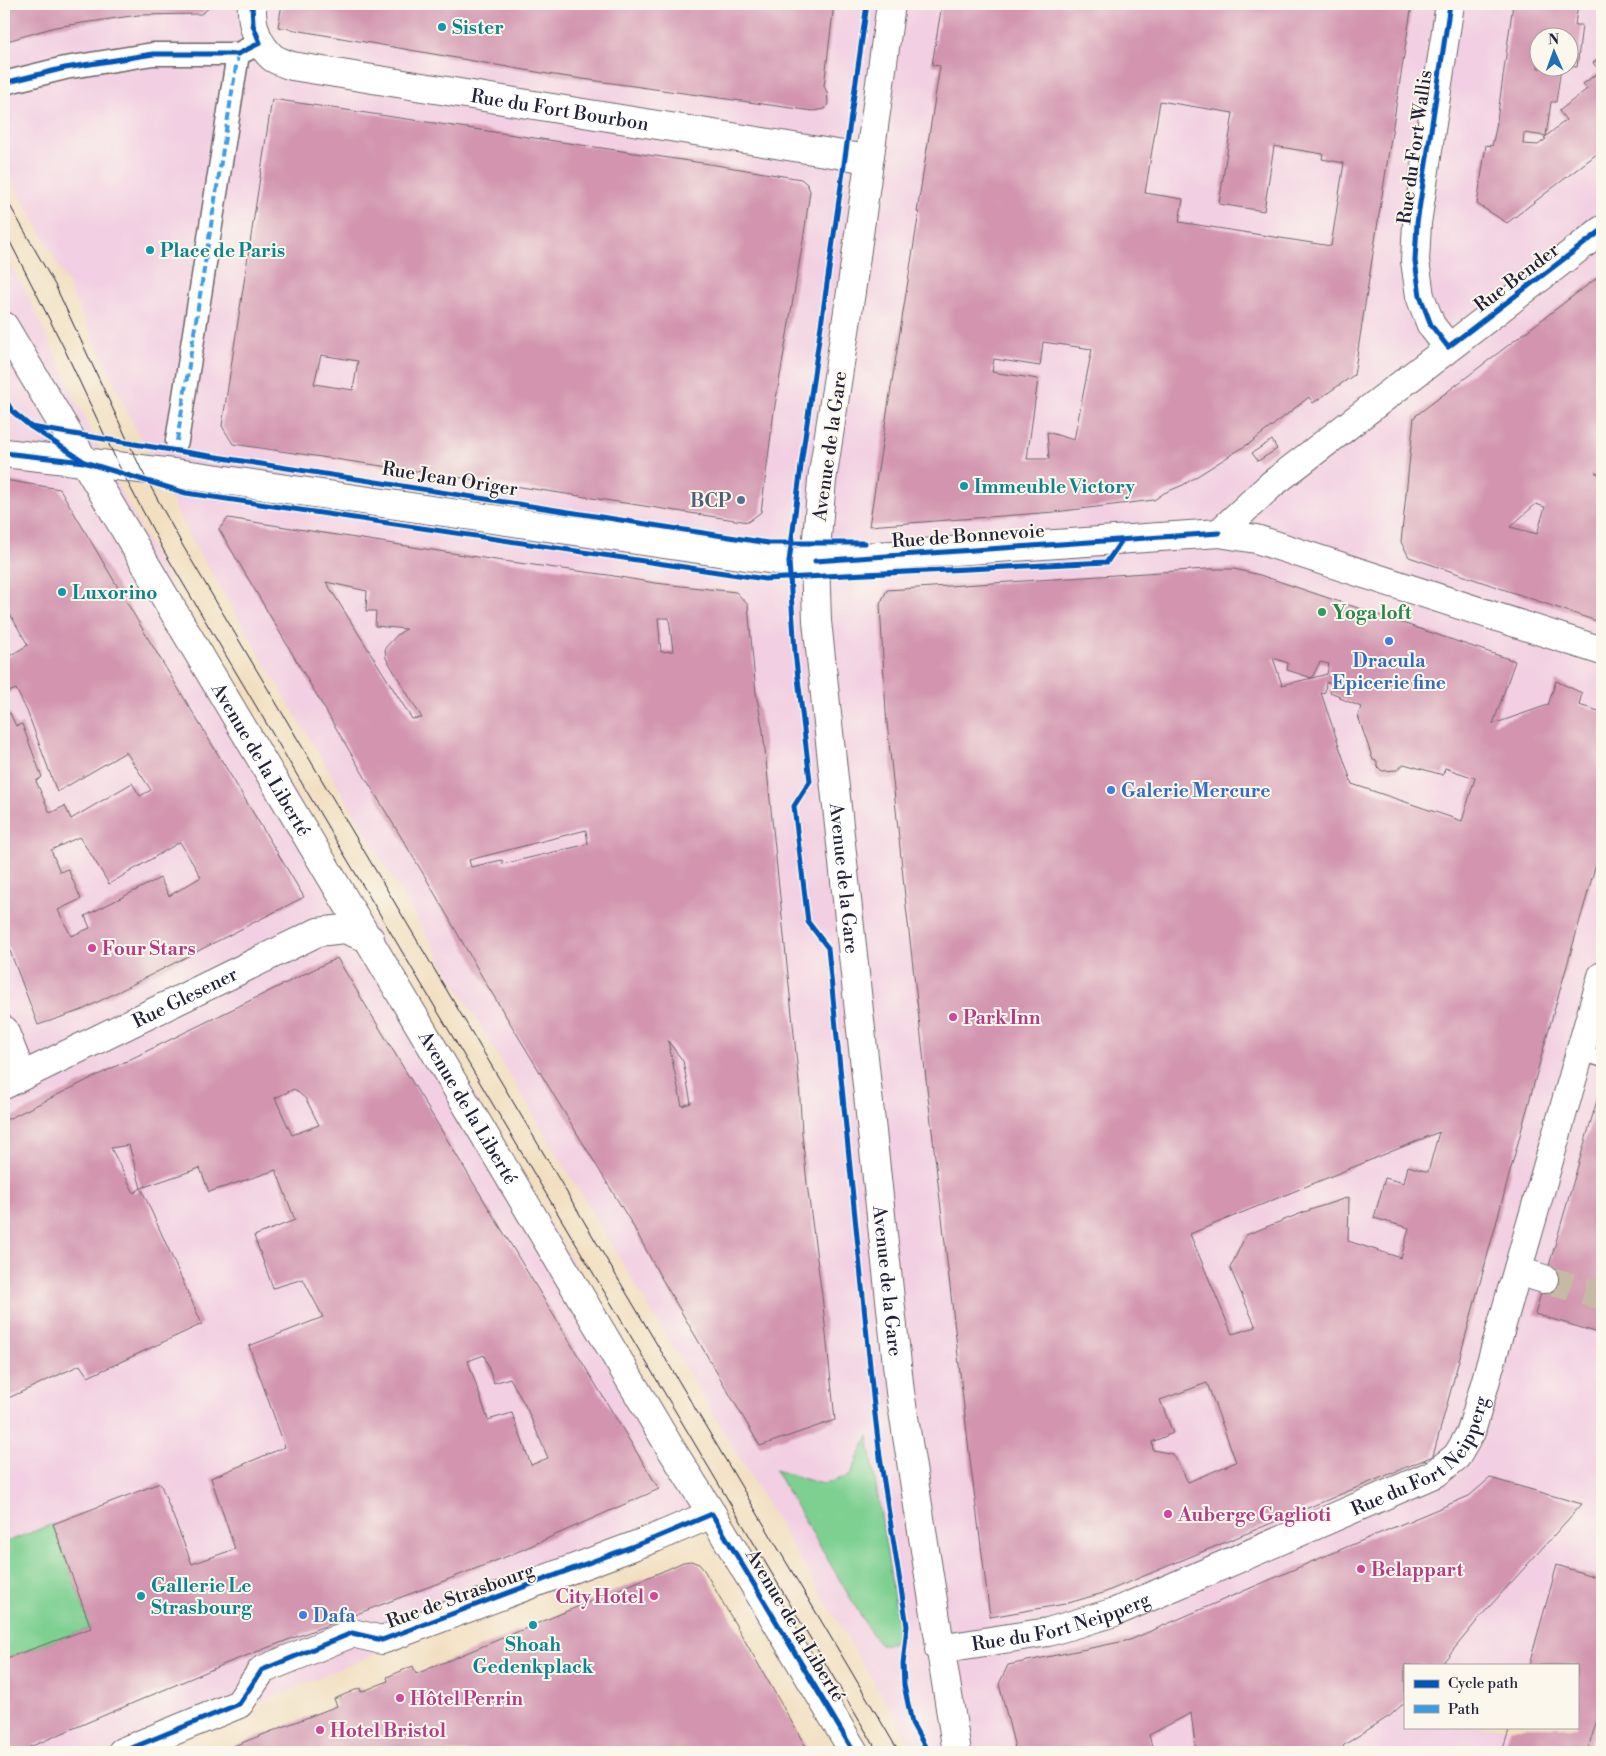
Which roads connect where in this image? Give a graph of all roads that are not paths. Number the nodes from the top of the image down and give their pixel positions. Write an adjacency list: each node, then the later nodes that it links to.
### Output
1 (252, 4): 4 (main road)
2 (891, 4): 6 (main road, Avenue de la Gare)
3 (1450, 4): 9 (main road, Rue du Fort Wallis)
4 (249, 49): 5 (street); 6 (main road, Rue du Fort Bourbon); 10 (street)
5 (4, 83)
6 (868, 159): 14 (main road, Avenue de la Gare)
7 (1602, 230): 9 (main road, Rue Bender)
8 (4, 326): 12 (main road, Avenue de la Liberté)
9 (1448, 347): 13 (main road, Rue Bender)
10 (178, 441)
11 (4, 452): 12 (main road, Rue Jean Origer)
12 (84, 462): 14 (main road, Rue Jean Origer); 16 (main road, Avenue de la Liberté)
13 (1219, 533): 14 (main road, Rue de Bonnevoie); 15 (main road, Rue de Bonnevoie)
14 (815, 561): 24 (main road, Avenue de la Gare)
15 (1602, 650)
16 (370, 939): 20 (main road, Rue Glesener); 23 (main road, Avenue de la Liberté)
17 (1602, 976): 19 (main road, Rue du Fort Neipperg)
18 (4, 1030): 20 (main road)
19 (1591, 1056): 21 (main road, Rue du Fort Neipperg)
20 (13, 1080)
21 (1518, 1271): 22 (main road); 24 (main road, Rue du Fort Neipperg)
22 (1544, 1279)
23 (712, 1514): 25 (main road, Rue de Strasbourg); 26 (main road, Avenue de la Liberté)
24 (940, 1648): 27 (main road, Avenue de la Gare)
25 (122, 1752)
26 (854, 1752)
27 (957, 1752)

